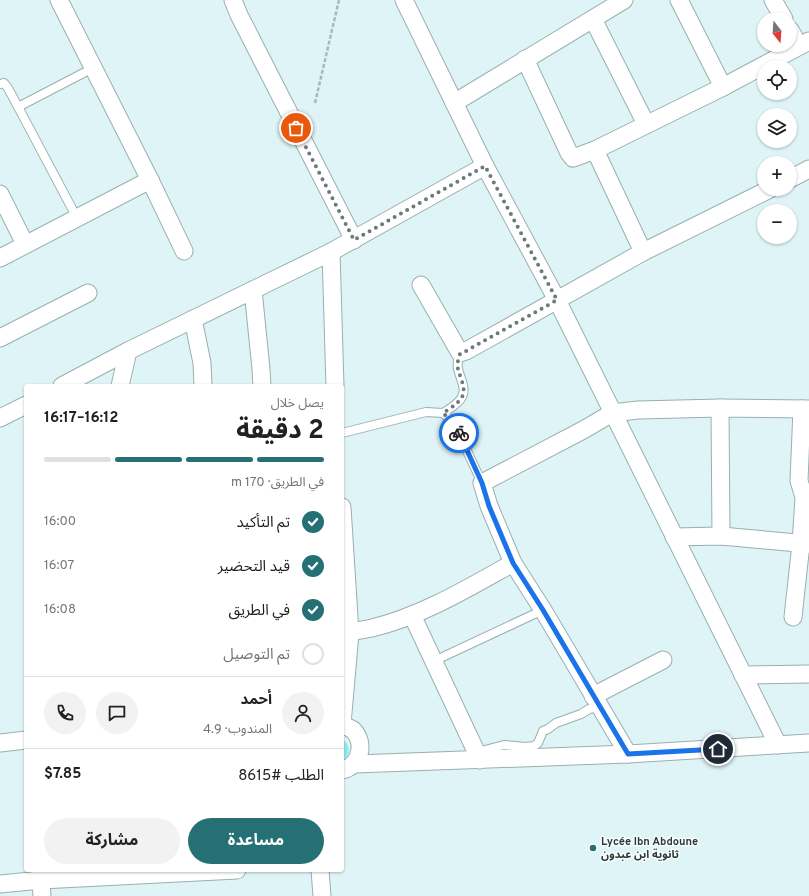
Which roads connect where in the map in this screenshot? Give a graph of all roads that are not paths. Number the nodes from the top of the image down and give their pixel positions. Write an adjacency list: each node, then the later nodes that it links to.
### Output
1 (58, 0): 11 (street)
2 (233, 0): 25 (street)
3 (404, 0): 14 (street)
4 (624, 0): 8 (street)
5 (679, 0): 13 (street)
6 (773, 0): 7 (street)
7 (780, 12)
8 (593, 19): 10 (street); 16 (street)
9 (804, 43): 13 (street)
10 (525, 59): 14 (street); 17 (street)
11 (93, 68): 15 (lane); 21 (street)
12 (0, 84): 15 (lane)
13 (723, 87): 16 (street)
14 (454, 103): 18 (street)
15 (18, 107): 24 (lane)
16 (646, 124): 17 (street)
17 (594, 150): 29 (street)
18 (485, 166): 25 (street); 34 (street)
19 (809, 169): 20 (street)
20 (797, 175)
21 (150, 180): 24 (street); 27 (street)
22 (0, 194): 26 (street)
23 (757, 195): 29 (street)
24 (77, 218): 26 (street)
25 (354, 240): 28 (street)
26 (25, 244): 30 (street)
27 (184, 251)
28 (331, 252): 32 (street); 43 (street)
29 (643, 252): 34 (street)
30 (0, 258)
31 (421, 285): 38 (street)
32 (253, 290): 35 (street); 42 (street)
33 (88, 293): 36 (street)
34 (557, 300): 38 (street); 48 (street)
35 (193, 319): 37 (street); 41 (street)
36 (0, 338)
37 (128, 351): 39 (street); 40 (street)
38 (460, 354): 47 (lane)
39 (66, 384)
40 (120, 384)
41 (203, 384)
42 (262, 384)
43 (335, 384)
44 (24, 406): 49 (street)
45 (720, 408): 46 (street); 48 (street); 53 (street)
46 (805, 409): 52 (street)
47 (443, 413): 50 (lane); 51 (lane)
48 (612, 413): 51 (street); 54 (street)
49 (0, 418)
50 (344, 432)
51 (482, 483): 56 (street)
52 (805, 488): 55 (street)
53 (721, 536): 54 (street); 55 (street)
54 (674, 537): 65 (street)
55 (805, 544): 60 (street)
56 (513, 563): 58 (street); 59 (street)
57 (344, 573): 61 (street)
58 (543, 610): 63 (lane); 67 (street)
59 (412, 615): 61 (street); 63 (street)
60 (793, 617)
61 (346, 633): 66 (street)
62 (663, 660): 67 (street)
63 (434, 661): 74 (street)
64 (809, 674): 65 (street)
65 (743, 675): 72 (street)
66 (344, 678)
67 (597, 701): 73 (street); 74 (lane)
68 (344, 725): 75 (street)
69 (24, 740): 70 (street)
70 (0, 743)
71 (809, 744): 72 (street)
72 (778, 745): 73 (street)
73 (628, 754): 74 (street)
74 (479, 756): 75 (street)
75 (348, 767)
76 (204, 872): 78 (street)
77 (320, 872): 80 (street)
78 (41, 882): 79 (street)
79 (0, 884)
80 (322, 896)

